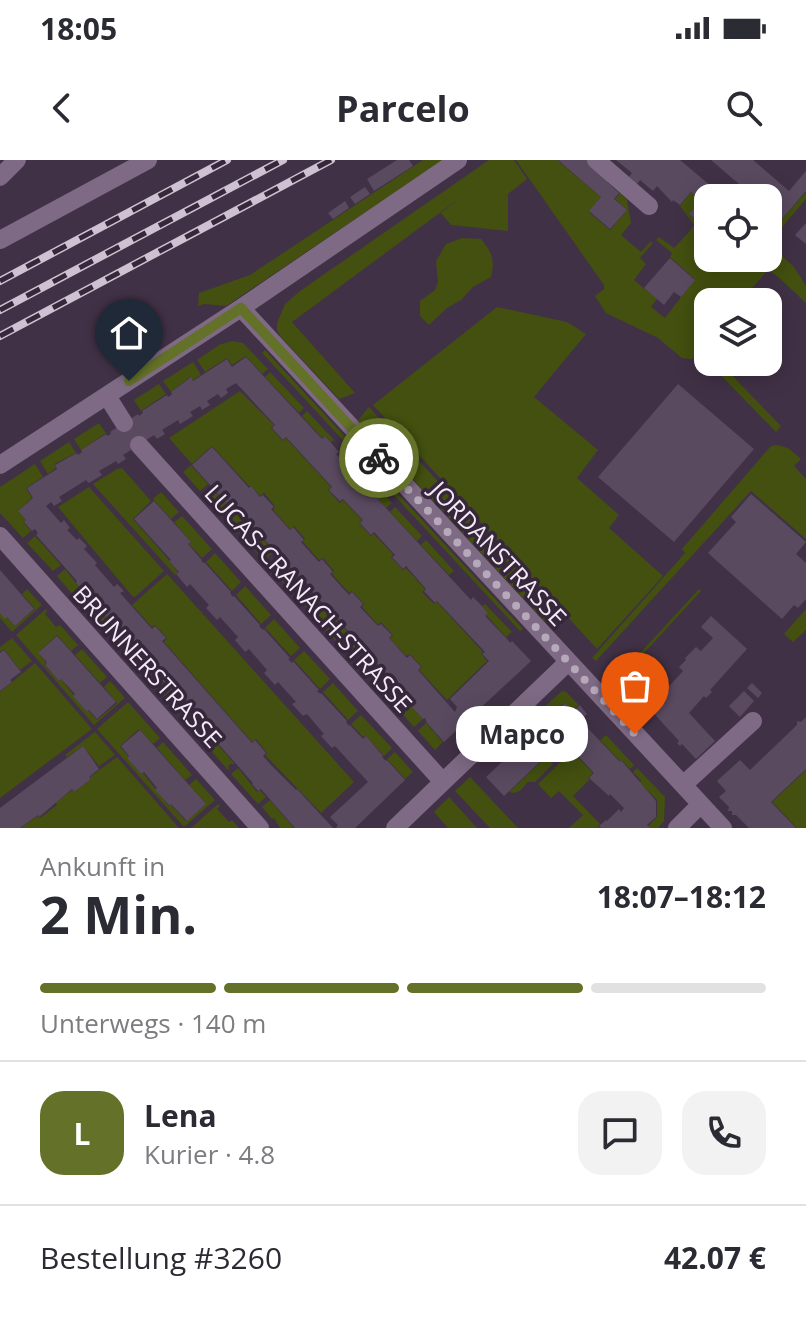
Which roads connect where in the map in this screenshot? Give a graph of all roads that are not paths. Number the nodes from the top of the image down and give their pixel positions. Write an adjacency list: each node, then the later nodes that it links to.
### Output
1 (17, 160): 5 (street)
2 (148, 160): 7 (street)
3 (458, 160): 8 (street)
4 (596, 160): 6 (street)
5 (0, 177)
6 (649, 206)
7 (0, 240)
8 (241, 308): 9 (street); 14 (street, JORDANSTRASSE)
9 (107, 396): 10 (street); 12 (street)
10 (124, 423)
11 (139, 445): 16 (street, LUCAS-CRANACH-STRASSE)
12 (0, 465)
13 (0, 536): 19 (street, BRUNNERSTRASSE)
14 (568, 662): 16 (street); 17 (street, JORDANSTRASSE)
15 (753, 721): 17 (street)
16 (443, 782): 20 (street)
17 (683, 785): 18 (street, JORDANSTRASSE)
18 (701, 804): 21 (street); 22 (street, JORDANSTRASSE)
19 (260, 828)
20 (395, 828)
21 (677, 828)
22 (723, 828)

